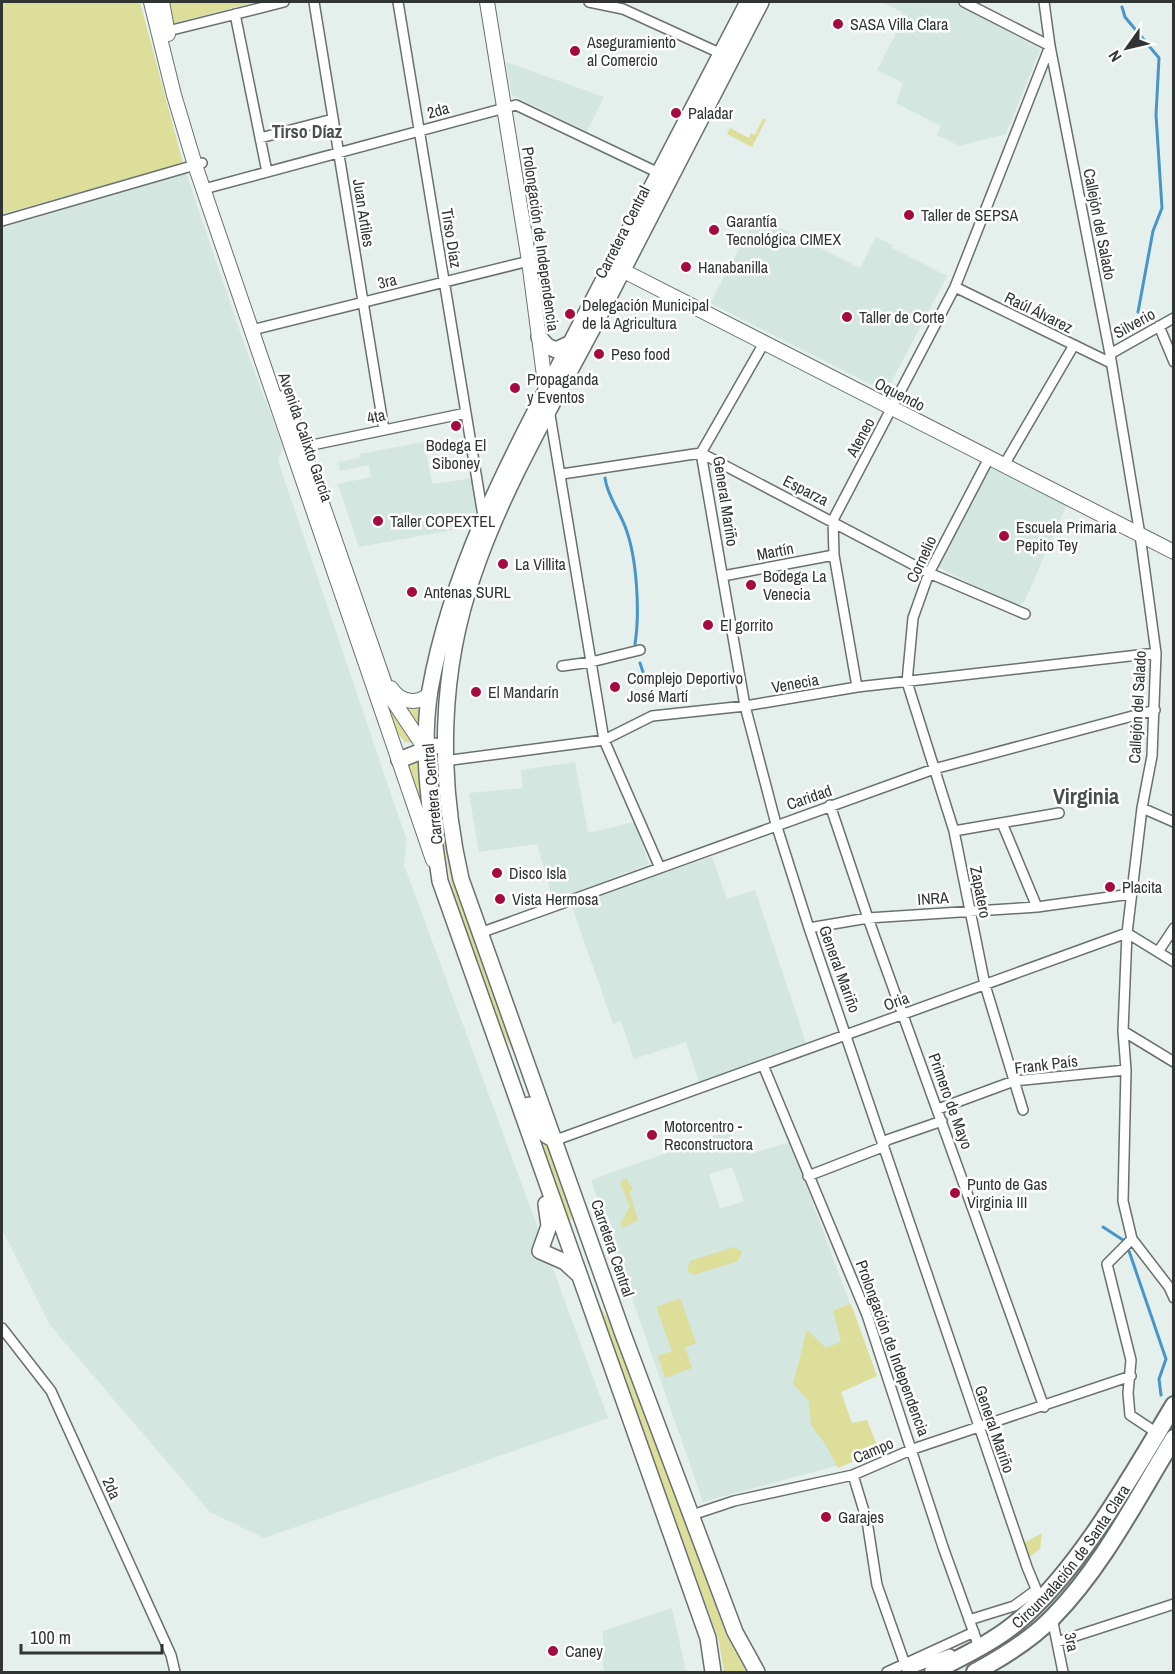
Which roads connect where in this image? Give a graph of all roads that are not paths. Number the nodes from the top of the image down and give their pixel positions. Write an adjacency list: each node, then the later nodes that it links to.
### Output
1 (152, 2): 13 (main road, Avenida Calixto García)
2 (162, 2): 13 (main road, Avenida Calixto García)
3 (284, 2): 12 (street)
4 (314, 2): 17 (street, Juan Artiles)
5 (398, 2): 18 (street, Tirso Díaz)
6 (487, 2): 16 (main road, Prolongación de Independencia)
7 (589, 2): 15 (street)
8 (748, 2): 15 (main road, Carretera Central)
9 (761, 2): 15 (main road, Carretera Central)
10 (963, 2): 14 (street)
11 (1044, 2): 14 (street, Callejón del Salado)
12 (235, 14): 13 (street); 19 (street)
13 (163, 33): 21 (main road, Avenida Calixto García)
14 (1050, 46): 29 (street, Ateneo); 38 (street, Callejón del Salado)
15 (726, 56): 23 (main road, Carretera Central)
16 (505, 107): 18 (street, 2da); 23 (street, 2da); 26 (main road, Prolongación de Independencia)
17 (333, 119): 19 (street); 20 (street, Juan Artiles)
18 (419, 131): 20 (street, 2da); 28 (street, Tirso Díaz)
19 (260, 138): 22 (street)
20 (338, 152): 22 (street, 2da); 30 (street, Juan Artiles)
21 (199, 164): 24 (main road, Avenida Calixto García); 25 (street)
22 (267, 172): 24 (street, 2da)
23 (664, 176): 27 (main road, Carretera Central)
24 (207, 188): 33 (main road, Avenida Calixto García)
25 (2, 222)
26 (529, 261): 28 (street, 3ra); 34 (main road, Prolongación de Independencia)
27 (617, 268): 35 (main road, Oquendo); 37 (main road, Carretera Central)
28 (444, 282): 30 (street, 3ra); 43 (street, Tirso Díaz)
29 (955, 287): 36 (street, Raúl Álvarez); 41 (street, Ateneo)
30 (363, 303): 33 (street, 3ra); 44 (street, Juan Artiles)
31 (1173, 318): 32 (street, Silverio)
32 (1159, 326): 38 (street, Silverio); 39 (street)
33 (256, 329): 47 (main road, Avenida Calixto García)
34 (539, 337): 37 (main road); 40 (main road, Prolongación de Independencia)
35 (764, 343): 41 (main road, Oquendo); 48 (street, General Mariño)
36 (1074, 345): 38 (street, Raúl Álvarez); 50 (street)
37 (577, 346): 40 (main road, Carretera Central); 42 (main road, Carretera Central)
38 (1110, 358): 56 (street, Callejón del Salado)
39 (1173, 362)
40 (546, 391): 42 (street, Prolongación de Independencia); 45 (main road, Carretera Central)
41 (892, 408): 49 (main road, Oquendo); 55 (street, Ateneo)
42 (550, 411): 45 (main road, Carretera Central); 46 (street, Prolongación de Independencia)
43 (466, 413): 44 (street, 4ta); 52 (street, Tirso Díaz)
44 (384, 430): 47 (street, 4ta)
45 (530, 436): 46 (street); 53 (main road, Carretera Central)
46 (556, 447): 51 (street, Prolongación de Independencia)
47 (297, 448): 68 (main road, Avenida Calixto García); 78 (main road, Avenida Calixto García)
48 (701, 453): 51 (street); 55 (street, Esparza); 60 (street, General Mariño)
49 (989, 458): 50 (main road, Oquendo); 59 (street, Cornelio)
50 (1004, 465): 56 (main road, Oquendo)
51 (562, 474): 65 (street, Prolongación de Independencia)
52 (477, 480): 53 (street); 54 (street, Tirso Díaz)
53 (502, 493): 54 (main road, Carretera Central); 61 (main road, Carretera Central)
54 (483, 519): 61 (main road, Carretera Central)
55 (833, 520): 58 (street, Ateneo); 59 (street, Esparza)
56 (1140, 535): 57 (main road, Oquendo); 64 (street, Callejón del Salado)
57 (1173, 552)
58 (834, 555): 60 (street, Martín); 71 (street, Ateneo)
59 (929, 573): 62 (street, Esparza); 70 (street, Cornelio)
60 (723, 576): 73 (street, General Mariño)
61 (462, 589): 67 (main road, Carretera Central); 69 (main road, Carretera Central)
62 (1025, 614)
63 (640, 650): 65 (street)
64 (1156, 653): 70 (street, Venecia); 74 (street, Callejón del Salado)
65 (591, 662): 66 (street); 76 (street, Prolongación de Independencia)
66 (562, 666)
67 (434, 671): 69 (main road); 72 (main road, Carretera Central)
68 (381, 674): 72 (main road); 77 (main road, Avenida Calixto García)
69 (450, 675): 75 (main road, Carretera Central)
70 (907, 682): 71 (street, Venecia); 80 (street, Zapatero)
71 (857, 687): 73 (street, Venecia)
72 (430, 693): 77 (main road, Carretera Central)
73 (745, 706): 76 (street, Venecia); 86 (street, General Mariño)
74 (1155, 710): 80 (street, Caridad); 82 (street, Callejón del Salado)
75 (444, 738): 77 (main road); 79 (main road, Carretera Central)
76 (604, 740): 79 (street, Venecia); 89 (street, Prolongación de Independencia)
77 (426, 750): 78 (main road); 87 (main road); 90 (main road, Carretera Central)
78 (399, 760): 90 (main road, Avenida Calixto García)
79 (444, 761): 87 (main road, Carretera Central)
80 (934, 769): 81 (street, Caridad); 88 (street, Zapatero)
81 (830, 805): 86 (street, Caridad); 94 (street, Primero de Mayo)
82 (1142, 808): 84 (street); 91 (street, Callejón del Salado)
83 (1059, 813): 85 (street)
84 (1173, 822)
85 (1002, 823): 88 (street); 92 (street)
86 (776, 824): 89 (street, Caridad); 95 (street, General Mariño)
87 (449, 830): 97 (main road, Carretera Central)
88 (954, 831): 93 (street, Zapatero)
89 (660, 868): 97 (street, Caridad)
90 (440, 881): 104 (main road, Carretera Central)
91 (1131, 894): 92 (street, INRA); 98 (street, Callejón del Salado)
92 (1037, 907): 93 (street, INRA)
93 (970, 911): 94 (street, INRA); 101 (street, Zapatero)
94 (868, 918): 95 (street, INRA); 102 (street, Primero de Mayo)
95 (809, 928): 105 (street, General Mariño)
96 (1173, 928): 99 (street)
97 (480, 933): 113 (main road, Carretera Central)
98 (1127, 933): 99 (street); 101 (street, Oria); 103 (street, Callejón del Salado)
99 (1158, 952): 100 (street)
100 (1173, 962)
101 (985, 985): 102 (street, Oria); 109 (street, Zapatero)
102 (903, 1014): 105 (street, Oria); 110 (street, Primero de Mayo)
103 (1123, 1031): 106 (street); 108 (street, Callejón del Salado)
104 (494, 1035): 113 (main road); 115 (main road, Carretera Central)
105 (847, 1035): 107 (street, Oria); 114 (street, General Mariño)
106 (1173, 1062)
107 (763, 1065): 113 (street, Oria); 116 (street, Prolongación de Independencia)
108 (1126, 1070): 109 (street, Frank País); 118 (street, Callejón del Salado)
109 (1014, 1081): 110 (street, Frank País); 111 (street, Zapatero)
110 (938, 1109): 112 (street, Primero de Mayo)
111 (1023, 1110)
112 (942, 1121): 114 (street); 125 (street, Primero de Mayo)
113 (556, 1140): 117 (main road, Carretera Central)
114 (884, 1143): 116 (street); 126 (street, General Mariño)
115 (541, 1166): 119 (main road, Carretera Central); 120 (main road)
116 (808, 1176): 128 (street, Prolongación de Independencia)
117 (591, 1239): 119 (main road); 130 (main road, Carretera Central)
118 (1132, 1239): 121 (street, Callejón del Salado); 123 (street)
119 (569, 1246): 120 (main road, Carretera Central)
120 (581, 1279): 140 (main road, Carretera Central)
121 (1173, 1298)
122 (2, 1328): 139 (street, 2da)
123 (1131, 1376): 125 (street, Campo); 127 (street)
124 (1173, 1405): 127 (highway, Circunvalación de Santa Clara)
125 (1044, 1407): 126 (street, Campo)
126 (979, 1427): 128 (street, Campo); 131 (street, General Mariño)
127 (1165, 1435): 131 (highway, Circunvalación de Santa Clara); 133 (highway, Circunvalación de Santa Clara)
128 (913, 1449): 129 (street, Campo); 134 (street, Prolongación de Independencia)
129 (852, 1475): 130 (street, Campo); 137 (street)
130 (692, 1515): 138 (main road, Carretera Central)
131 (1039, 1595): 134 (street); 135 (highway, Circunvalación de Santa Clara)
132 (1173, 1604): 136 (street)
133 (1052, 1618): 136 (street, 3ra); 143 (highway, Circunvalación de Santa Clara)
134 (969, 1620): 135 (street, Prolongación de Independencia)
135 (976, 1640): 137 (street); 142 (highway, Circunvalación de Santa Clara)
136 (1057, 1642): 144 (street, 3ra)
137 (905, 1664): 141 (street)
138 (756, 1669)
139 (175, 1672)
140 (713, 1672)
141 (887, 1672)
142 (933, 1672)
143 (975, 1672)
144 (1063, 1672)

